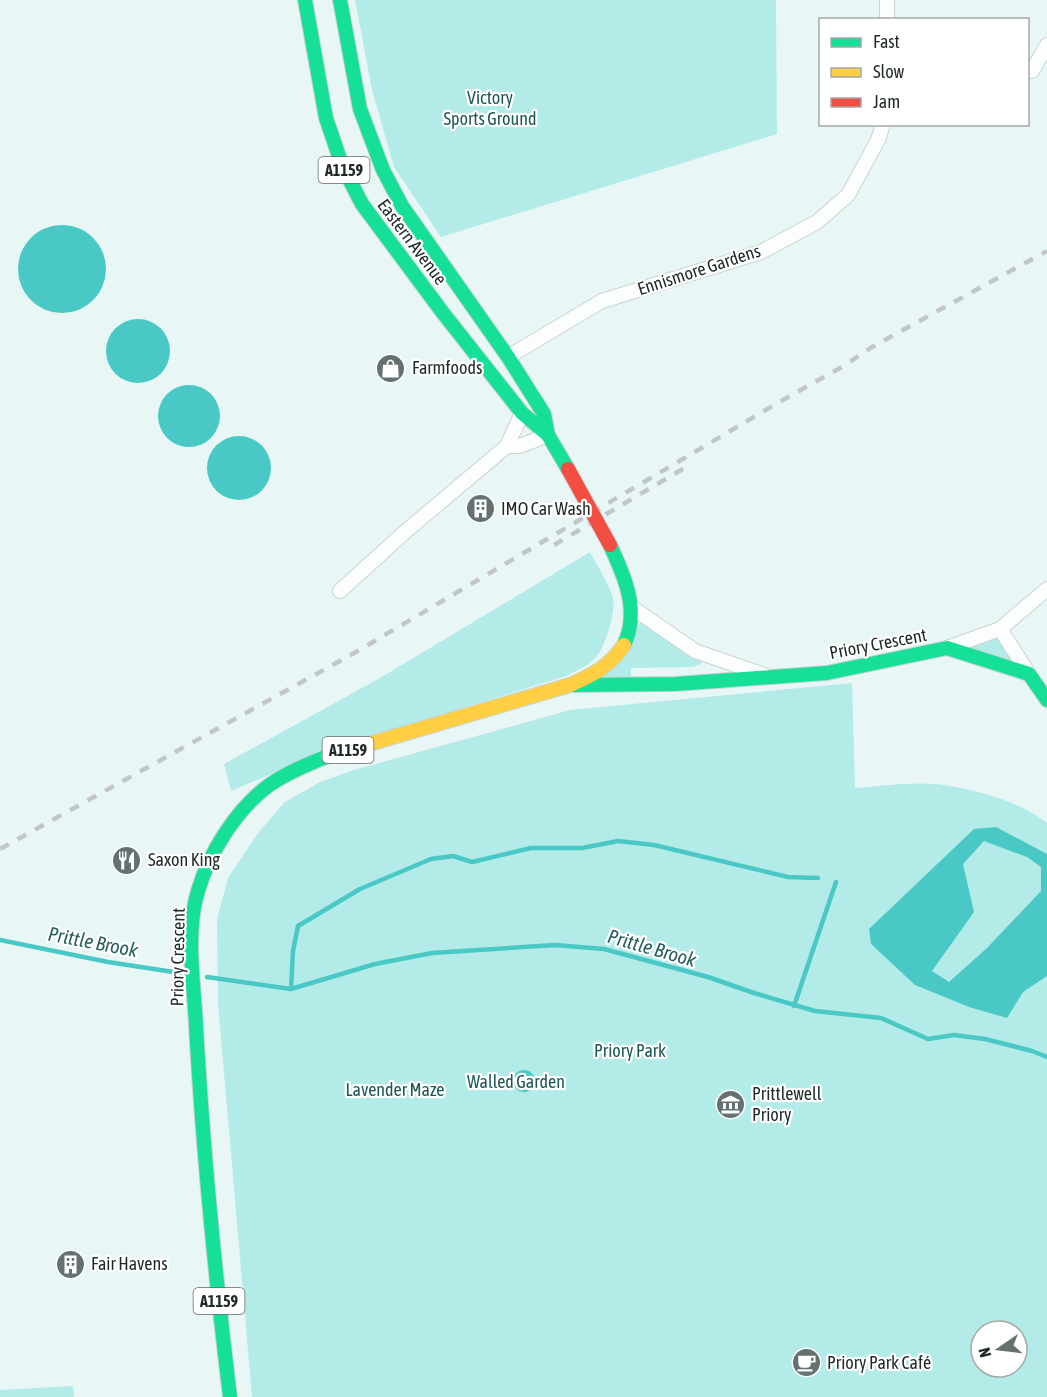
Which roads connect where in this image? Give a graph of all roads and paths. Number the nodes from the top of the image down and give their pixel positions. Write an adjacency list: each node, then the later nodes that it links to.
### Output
1 (306, 0): 9 (main road, Eastern Avenue / A1159)
2 (340, 0): 8 (main road, Eastern Avenue / A1159)
3 (887, 0): 4 (street)
4 (887, 18)
5 (1047, 45): 6 (street)
6 (1032, 71)
7 (882, 126): 8 (street, Ennismore Gardens)
8 (508, 357): 10 (main road, Eastern Avenue / A1159)
9 (522, 413): 10 (main road, Eastern Avenue / A1159); 11 (street)
10 (548, 435): 11 (street); 12 (main road, Eastern Avenue / A1159, bridge)
11 (507, 446): 14 (street)
12 (610, 545): 15 (main road, Priory Crescent / A1159)
13 (1047, 589): 16 (street)
14 (340, 591)
15 (633, 608): 19 (street, Priory Crescent); 20 (main road, Priory Crescent / A1159)
16 (1000, 629): 17 (street); 18 (street)
17 (947, 648): 18 (main road, Priory Crescent); 19 (main road, Priory Crescent)
18 (1029, 674): 21 (main road)
19 (766, 676): 20 (main road, Priory Crescent)
20 (570, 685): 22 (main road, Priory Crescent / A1159)
21 (1047, 700)
22 (230, 1397)

